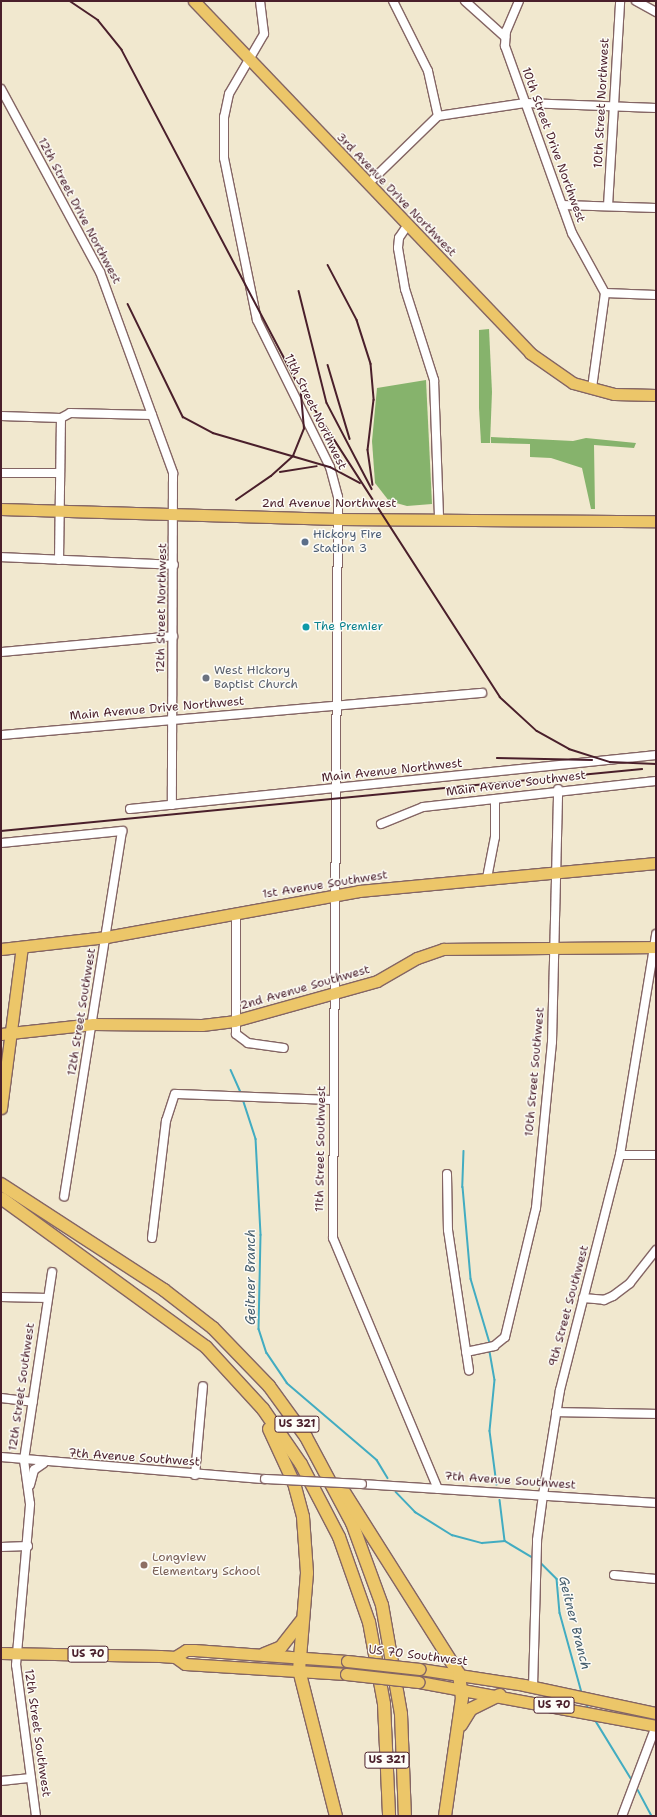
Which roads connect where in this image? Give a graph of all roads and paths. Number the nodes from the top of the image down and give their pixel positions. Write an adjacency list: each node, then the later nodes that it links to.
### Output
1 (194, 1): 10 (main road, 3rd Avenue Drive Northwest)
2 (260, 1): 10 (street, 11th Street Northwest)
3 (393, 1): 15 (street)
4 (465, 1): 9 (street)
5 (519, 1): 9 (street)
6 (620, 1): 13 (street, 10th Street Northwest)
7 (636, 1): 8 (street)
8 (656, 12)
9 (505, 37): 12 (street, 10th Street Drive Northwest)
10 (248, 60): 16 (main road, 3rd Avenue Drive Northwest); 34 (street, 11th Street Northwest)
11 (1, 89): 25 (street, 12th Street Drive Northwest)
12 (525, 103): 13 (street); 15 (street); 17 (street, 10th Street Drive Northwest)
13 (614, 107): 14 (street); 18 (street, 10th Street Northwest)
14 (656, 108)
15 (438, 116): 16 (street)
16 (368, 184): 20 (main road, 3rd Avenue Drive Northwest)
17 (562, 205): 18 (street); 21 (street, 10th Street Drive Northwest)
18 (608, 206): 19 (street)
19 (656, 208)
20 (407, 226): 23 (main road, 3rd Avenue Drive Northwest); 33 (street)
21 (606, 293): 22 (street); 23 (street)
22 (656, 295)
23 (592, 388): 24 (main road, 3rd Avenue Drive Northwest)
24 (656, 395)
25 (152, 415): 27 (street); 32 (street, 12th Street Northwest)
26 (1, 416): 27 (street)
27 (61, 418): 29 (street)
28 (1, 473): 29 (street)
29 (60, 473): 31 (street)
30 (1, 509): 31 (main road, 2nd Avenue Northwest)
31 (61, 511): 32 (main road, 2nd Avenue Northwest); 37 (street)
32 (176, 514): 34 (main road, 2nd Avenue Northwest); 38 (street, 12th Street Northwest)
33 (439, 518): 34 (main road, 2nd Avenue Northwest); 35 (main road, 2nd Avenue Northwest)
34 (338, 519): 42 (street, 11th Street Northwest)
35 (656, 521)
36 (1, 558): 37 (street)
37 (59, 560): 38 (street)
38 (174, 565): 39 (street, 12th Street Northwest)
39 (173, 636): 40 (street); 43 (street, 12th Street Northwest)
40 (1, 652)
41 (482, 694): 42 (street, Main Avenue Drive Northwest)
42 (336, 705): 43 (street, Main Avenue Drive Northwest); 47 (street, 11th Street Northwest)
43 (174, 720): 44 (street, Main Avenue Drive Northwest); 50 (street, 12th Street Northwest)
44 (1, 735)
45 (656, 755): 47 (street, Main Avenue Northwest)
46 (656, 781): 48 (street, Main Avenue Southwest)
47 (336, 788): 50 (street, Main Avenue Northwest); 57 (street, 11th Street Southwest)
48 (558, 789): 49 (street, Main Avenue Southwest); 55 (street, 10th Street Southwest)
49 (495, 799): 52 (street, Main Avenue Southwest); 56 (street)
50 (172, 805): 51 (street, Main Avenue Northwest)
51 (130, 810)
52 (381, 824)
53 (1, 843): 60 (street, 12th Street Southwest)
54 (656, 863): 55 (main road, 1st Avenue Southwest)
55 (555, 872): 56 (main road, 1st Avenue Southwest); 62 (street, 10th Street Southwest)
56 (487, 878): 57 (main road, 1st Avenue Southwest)
57 (333, 895): 58 (main road, 1st Avenue Southwest); 65 (street, 11th Street Southwest)
58 (236, 913): 60 (main road, 1st Avenue Southwest); 66 (street)
59 (656, 934): 63 (street, 9th Street Southwest)
60 (106, 937): 61 (main road, 1st Avenue Southwest); 67 (street, 12th Street Southwest)
61 (22, 947): 64 (main road, 1st Avenue Southwest); 68 (main road)
62 (554, 947): 63 (main road, 2nd Avenue Southwest); 65 (main road, 2nd Avenue Southwest); 86 (street, 10th Street Southwest)
63 (655, 947): 73 (street, 9th Street Southwest)
64 (1, 949)
65 (334, 995): 66 (main road, 2nd Avenue Southwest); 71 (street, 11th Street Southwest)
66 (234, 1021): 67 (main road, 2nd Avenue Southwest); 69 (street)
67 (93, 1024): 68 (main road, 2nd Avenue Southwest); 78 (street, 12th Street Southwest)
68 (6, 1033): 70 (main road)
69 (284, 1048)
70 (3, 1076): 72 (main road)
71 (334, 1100): 79 (street); 99 (street, 11th Street Southwest)
72 (1, 1108)
73 (620, 1155): 74 (street); 84 (street, 9th Street Southwest)
74 (656, 1155)
75 (447, 1174): 86 (street)
76 (1, 1180): 77 (highway)
77 (4, 1190): 85 (highway, US 321); 93 (highway, US 321)
78 (64, 1196)
79 (152, 1238)
80 (656, 1250): 84 (street)
81 (52, 1272): 83 (street, 12th Street Southwest)
82 (1, 1297): 83 (street)
83 (48, 1298): 90 (street, 12th Street Southwest)
84 (583, 1298): 91 (street, 9th Street Southwest)
85 (189, 1333): 106 (highway); 124 (highway, US 321)
86 (466, 1352): 87 (street)
87 (469, 1370)
88 (203, 1386): 97 (street)
89 (1, 1398): 90 (street)
90 (33, 1402): 95 (street, 12th Street Southwest)
91 (556, 1412): 92 (street); 100 (street, 9th Street Southwest)
92 (656, 1414)
93 (306, 1437): 113 (highway); 125 (highway, US 321)
94 (1, 1457): 95 (street, 7th Avenue Southwest)
95 (24, 1460): 96 (street, 7th Avenue Southwest); 98 (street, 12th Street Southwest)
96 (44, 1462): 97 (street, 7th Avenue Southwest); 98 (street)
97 (195, 1475): 99 (street, 7th Avenue Southwest, bridge)
98 (29, 1489): 102 (street, 12th Street Southwest)
99 (438, 1489): 100 (street, 7th Avenue Southwest)
100 (542, 1495): 101 (street, 7th Avenue Southwest); 114 (street, 9th Street Southwest)
101 (656, 1503)
102 (28, 1546): 103 (street); 108 (street, 12th Street Southwest)
103 (1, 1547)
104 (614, 1575): 105 (street)
105 (656, 1579)
106 (302, 1620): 109 (highway); 110 (highway)
107 (1, 1653): 108 (main road, US 70 Southwest / US 70)
108 (18, 1653): 111 (main road, US 70 Southwest / US 70); 120 (street, 12th Street Southwest)
109 (264, 1654): 110 (main road, US 70 Southwest / US 70); 111 (main road, US 70 Southwest / US 70)
110 (300, 1656): 112 (highway); 113 (main road, US 70 Southwest / US 70, bridge)
111 (175, 1657): 112 (main road, US 70 Southwest / US 70)
112 (299, 1670): 115 (main road, US 70 Southwest / US 70, bridge); 123 (highway)
113 (460, 1674): 114 (main road, US 70 Southwest / US 70); 115 (highway)
114 (533, 1687): 117 (main road, US 70 Southwest / US 70)
115 (462, 1688): 116 (main road, US 70 Southwest / US 70); 119 (highway)
116 (500, 1695): 118 (main road, US 70 Southwest / US 70); 119 (highway)
117 (656, 1713)
118 (656, 1726): 127 (street)
119 (455, 1751): 126 (highway)
120 (31, 1778): 121 (street); 122 (street, 12th Street Southwest)
121 (1, 1781)
122 (36, 1816)
123 (336, 1816)
124 (389, 1816)
125 (405, 1816)
126 (445, 1816)
127 (622, 1816)

